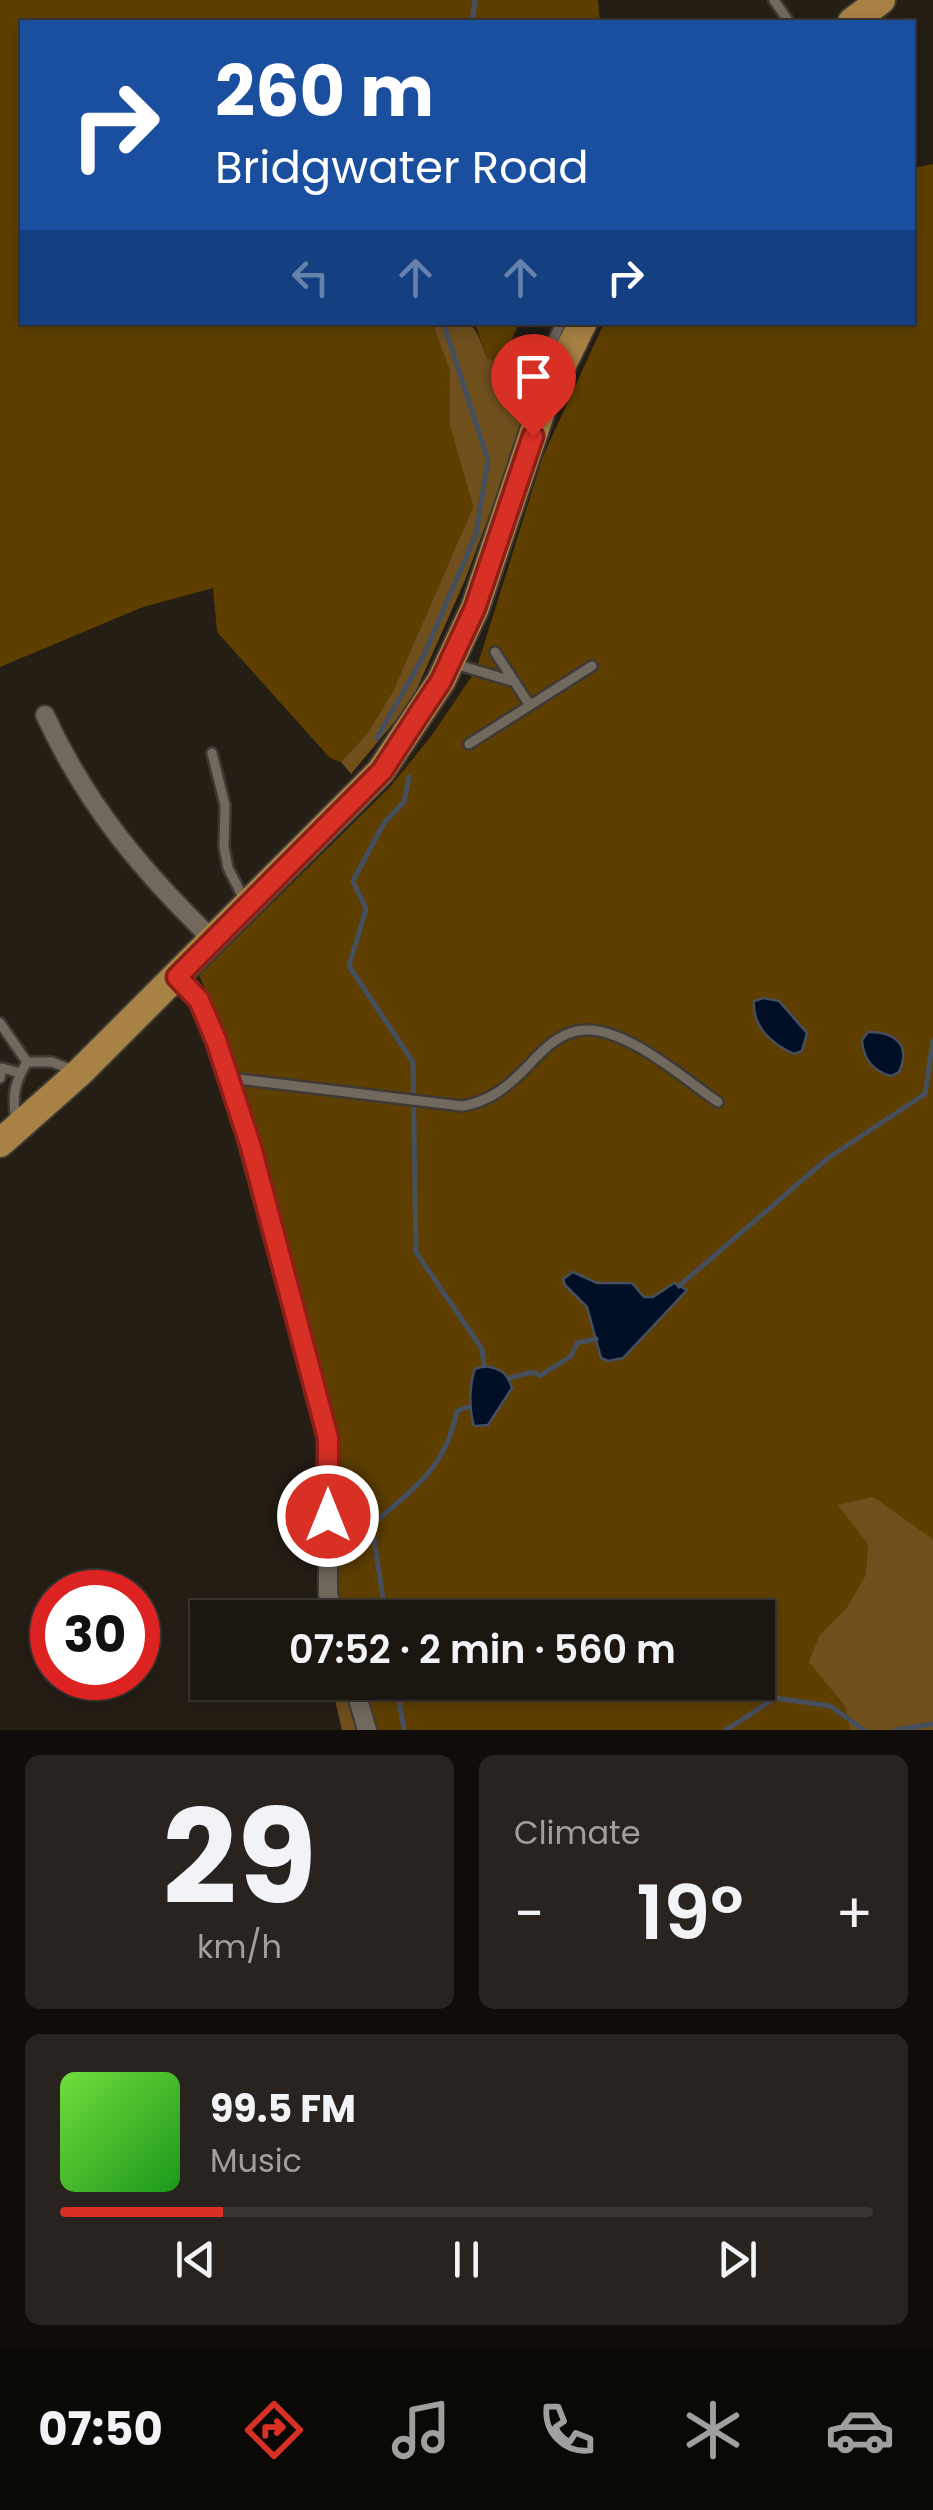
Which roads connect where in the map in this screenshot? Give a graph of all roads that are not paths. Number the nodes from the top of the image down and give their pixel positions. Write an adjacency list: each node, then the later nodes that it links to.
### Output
1 (881, 0): 2 (highway)
2 (855, 20)
3 (560, 325): 5 (lane)
4 (582, 325): 5 (highway)
5 (544, 402): 7 (highway)
6 (496, 652): 9 (lane)
7 (449, 662): 9 (lane); 14 (highway)
8 (592, 666): 10 (lane)
9 (515, 682): 10 (lane)
10 (529, 704): 12 (lane)
11 (44, 716): 15 (street)
12 (469, 744)
13 (212, 753): 14 (lane)
14 (247, 906): 15 (highway)
15 (213, 940): 16 (highway)
16 (177, 977): 20 (highway); 22 (street)
17 (0, 1023): 18 (lane)
18 (27, 1062): 19 (lane); 20 (lane)
19 (20, 1073): 21 (lane); 24 (lane)
20 (80, 1073): 24 (highway)
21 (0, 1078)
22 (230, 1078): 23 (lane); 25 (street)
23 (718, 1102)
24 (9, 1136)
25 (330, 1600)
26 (358, 1700): 27 (street)
27 (367, 1730)

